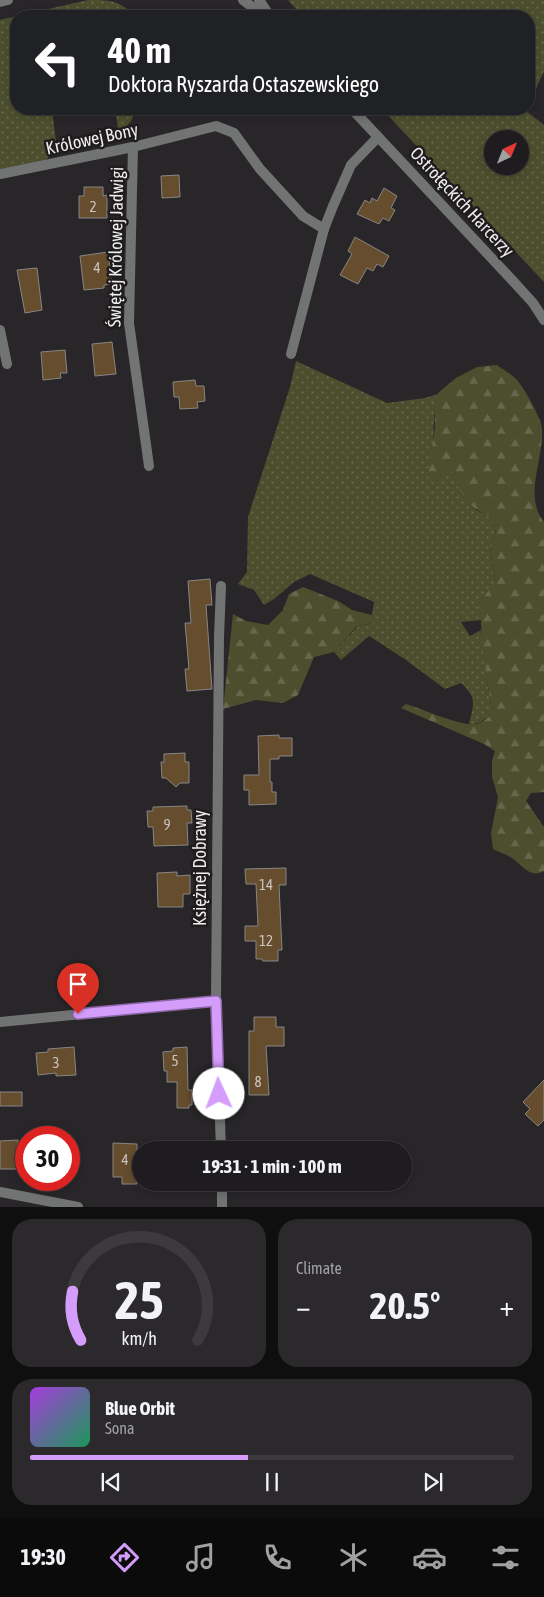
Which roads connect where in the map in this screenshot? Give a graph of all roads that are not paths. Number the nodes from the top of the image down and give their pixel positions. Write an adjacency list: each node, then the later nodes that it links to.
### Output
1 (8, 0): 3 (street)
2 (243, 0): 4 (street)
3 (0, 2)
4 (256, 10)
5 (358, 115): 6 (street, Ostrołęckich Harcerzy)
6 (378, 137): 9 (street); 10 (street, Ostrołęckich Harcerzy)
7 (133, 147): 8 (street, Królowej Bony); 9 (street, Królowej Bony); 14 (street, Świętej Królowej Jadwigi)
8 (0, 174)
9 (324, 229): 12 (street)
10 (544, 320)
11 (0, 330): 13 (street)
12 (291, 354)
13 (7, 364)
14 (149, 466)
15 (221, 586): 16 (street, Księżnej Dobrawy)
16 (216, 1001): 17 (street); 18 (street, Księżnej Dobrawy)
17 (0, 1022)
18 (221, 1141)
19 (222, 1191): 22 (street)
20 (0, 1192): 21 (street)
21 (78, 1207)
22 (222, 1207)

